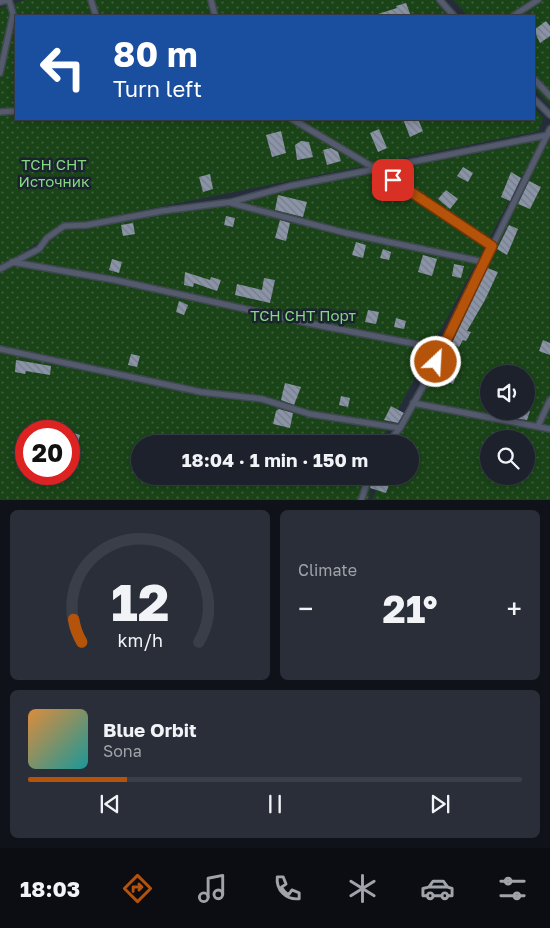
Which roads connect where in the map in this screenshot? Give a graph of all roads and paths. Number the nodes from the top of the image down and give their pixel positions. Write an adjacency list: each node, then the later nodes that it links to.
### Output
1 (8, 0): 6 (lane); 11 (lane)
2 (91, 0): 7 (lane)
3 (211, 0): 8 (lane)
4 (440, 0): 9 (lane)
5 (538, 0): 10 (lane)
6 (0, 2)
7 (96, 15)
8 (215, 15)
9 (453, 15)
10 (515, 15)
11 (0, 73)
12 (535, 80): 13 (lane)
13 (550, 96)
14 (535, 100): 17 (lane)
15 (15, 111): 16 (lane)
16 (0, 112)
17 (550, 116)
18 (294, 120): 21 (lane)
19 (550, 129): 20 (lane)
20 (548, 135): 21 (lane); 23 (lane)
21 (376, 169): 22 (lane); 23 (lane)
22 (231, 202): 24 (lane); 25 (lane)
23 (492, 246): 25 (lane)
24 (12, 262): 26 (lane); 28 (lane)
25 (484, 262): 28 (lane)
26 (0, 269)
27 (0, 349): 32 (lane)
28 (442, 349): 30 (lane)
29 (550, 400): 31 (lane)
30 (413, 403): 31 (lane); 32 (lane)
31 (538, 426): 33 (lane)
32 (400, 428): 34 (lane)
33 (550, 429)
34 (394, 435)
35 (366, 485): 36 (lane)
36 (361, 500)

